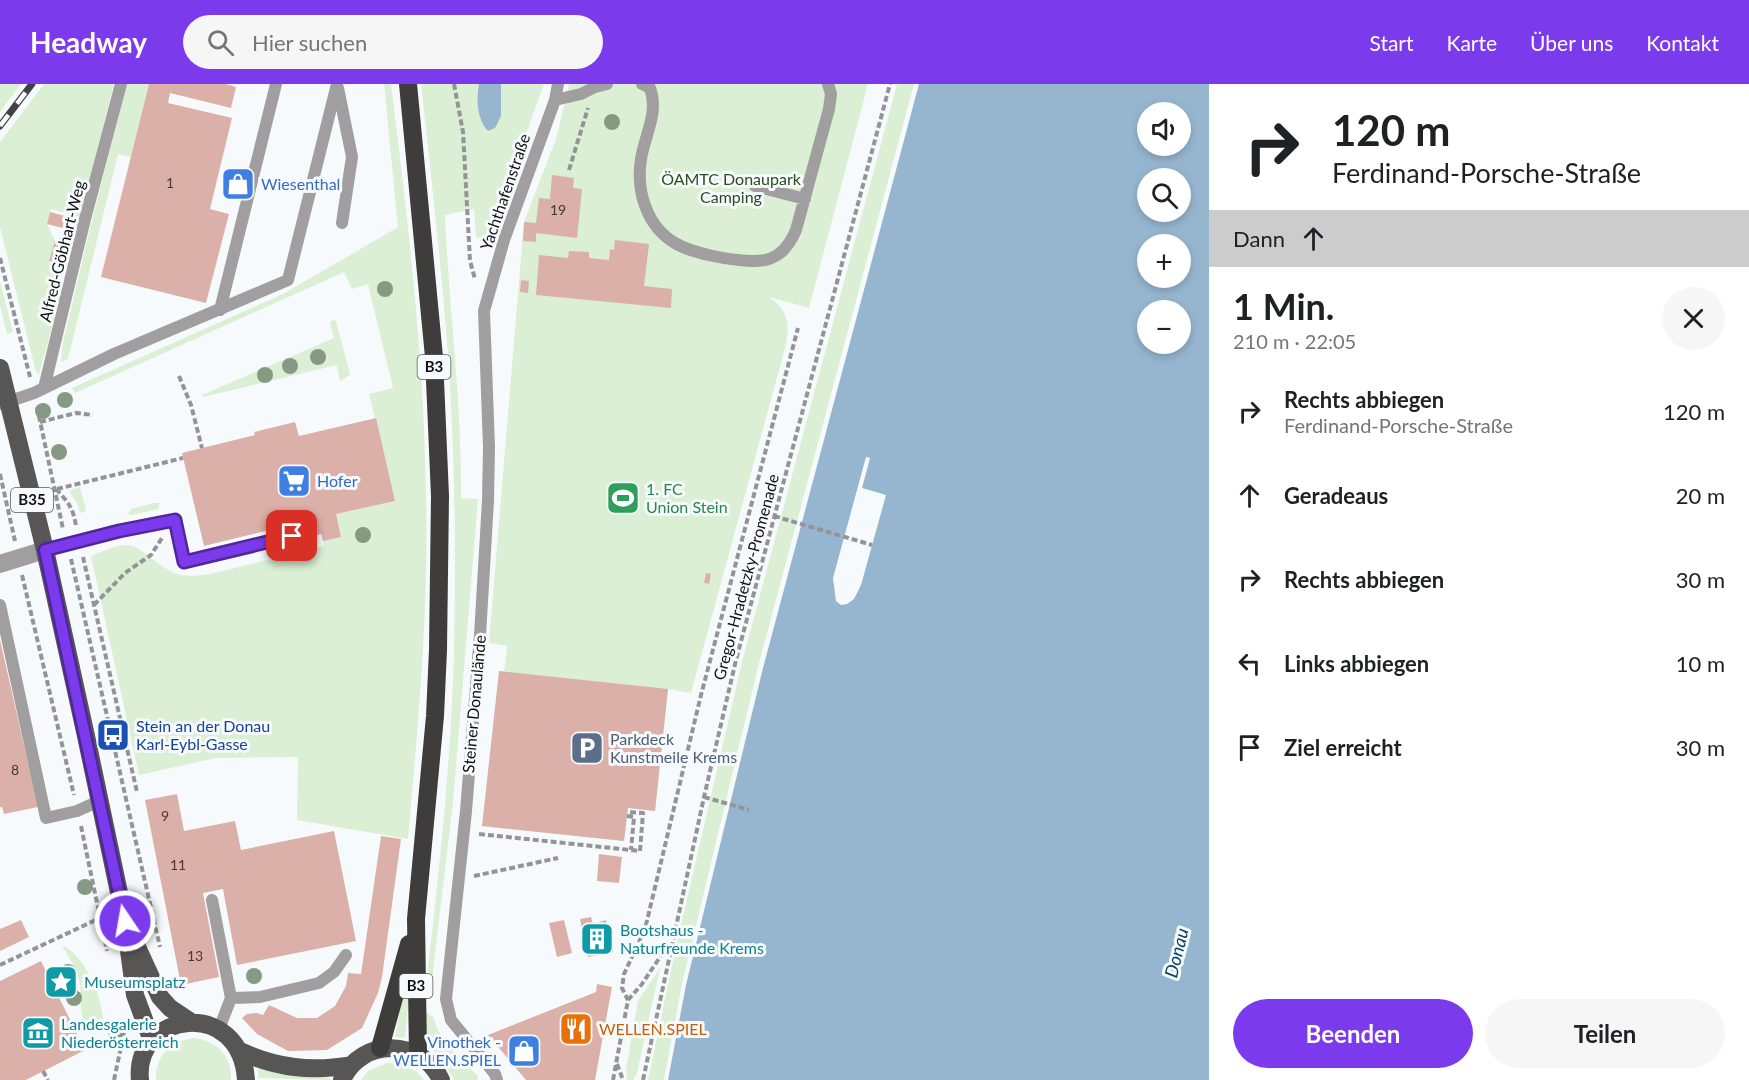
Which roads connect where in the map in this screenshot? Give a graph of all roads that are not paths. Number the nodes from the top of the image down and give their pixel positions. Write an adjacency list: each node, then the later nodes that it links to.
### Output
1 (121, 84): 16 (lane, Alfred-Göbhart-Weg)
2 (276, 84): 13 (lane)
3 (337, 84): 12 (lane); 13 (lane)
4 (408, 84): 24 (highway, B3)
5 (558, 84): 9 (lane, Yachthafenstraße)
6 (642, 84): 11 (lane)
7 (828, 84): 11 (lane)
8 (599, 85): 9 (lane)
9 (555, 100): 14 (lane, Yachthafenstraße)
10 (755, 186): 11 (lane)
11 (805, 199)
12 (342, 223)
13 (220, 310): 16 (lane)
14 (484, 311): 38 (lane, Steiner Donaulände)
15 (0, 368): 17 (main road, B35)
16 (44, 388): 17 (lane)
17 (4, 404): 19 (main road, B35)
18 (292, 536): 19 (lane)
19 (45, 550): 20 (street); 22 (main road, B35)
20 (0, 564)
21 (0, 605): 22 (lane)
22 (99, 801): 25 (main road, B35)
23 (212, 900): 27 (lane)
24 (416, 919): 31 (highway, B3); 33 (highway, B3)
25 (125, 921): 28 (main road, B35); 30 (main road, B35)
26 (346, 956): 27 (lane)
27 (231, 998): 29 (lane)
28 (191, 1022): 29 (main road, B35); 30 (main road)
29 (219, 1029): 32 (main road)
30 (152, 1041): 35 (main road)
31 (380, 1048): 33 (main road); 34 (main road)
32 (240, 1050): 34 (main road); 36 (main road)
33 (418, 1054): 37 (main road)
34 (347, 1073)
35 (140, 1080)
36 (246, 1080)
37 (441, 1080)
38 (496, 1080)

